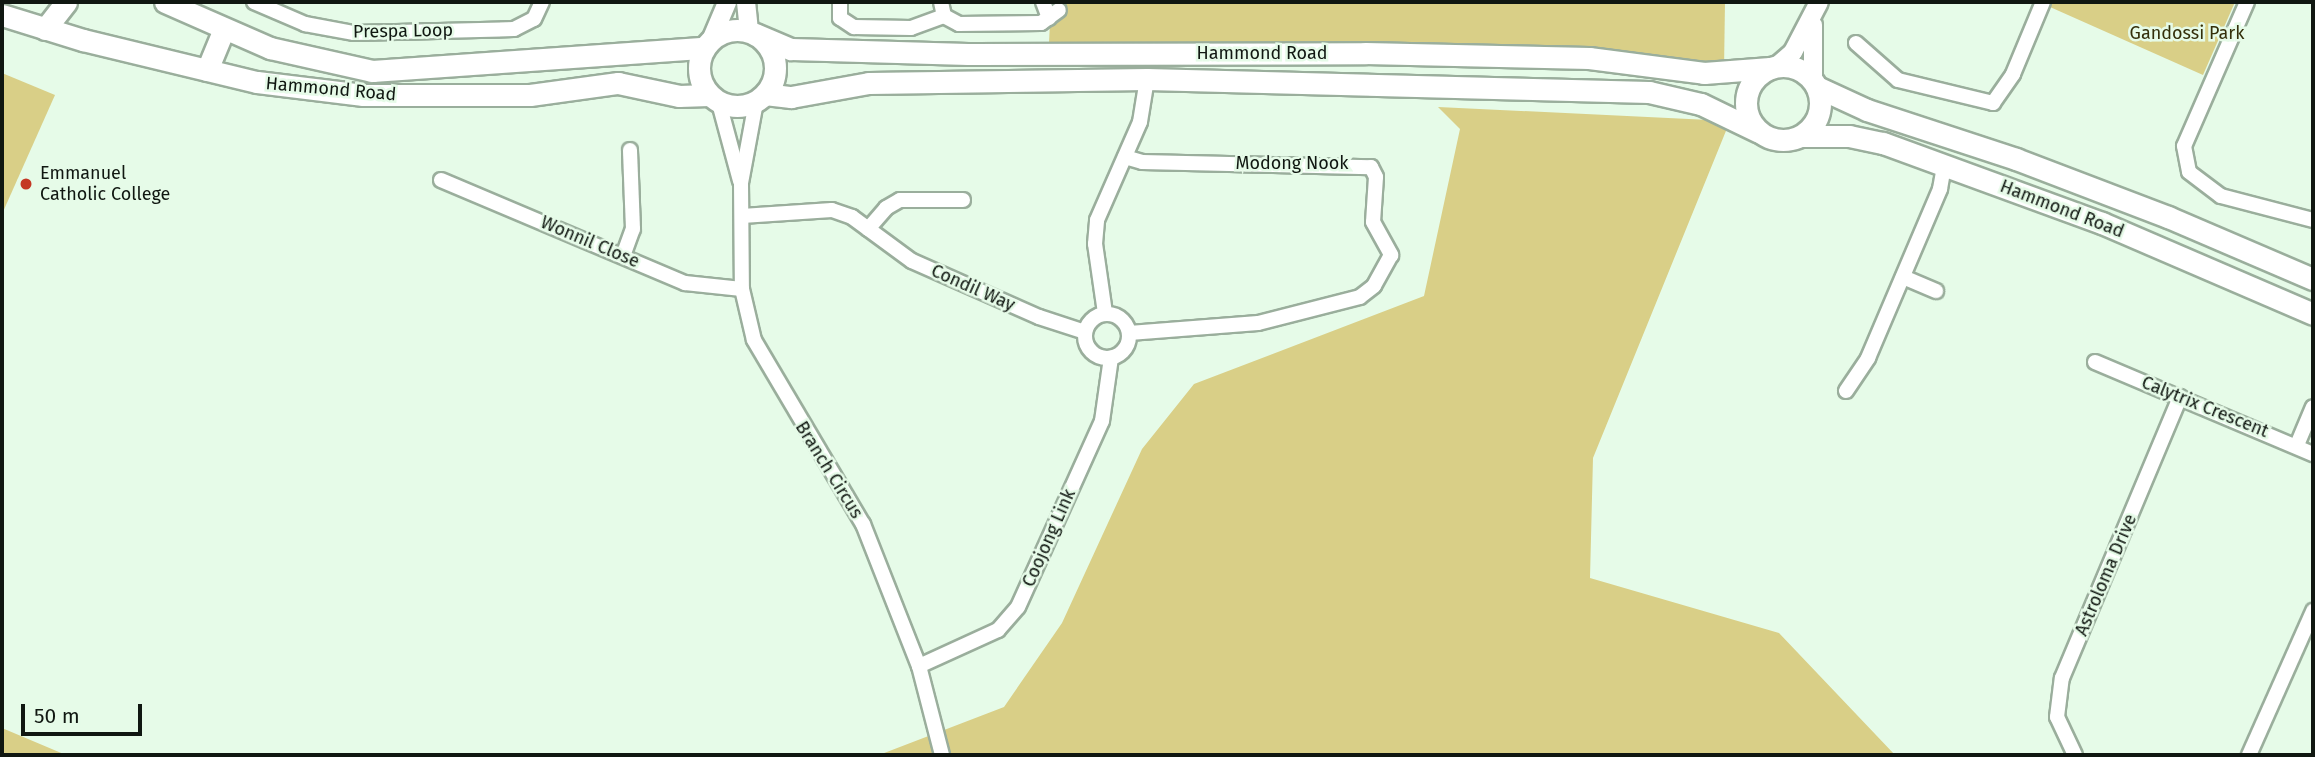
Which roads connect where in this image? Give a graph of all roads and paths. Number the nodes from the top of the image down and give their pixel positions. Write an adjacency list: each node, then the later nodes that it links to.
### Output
1 (66, 2): 14 (main road)
2 (165, 2): 15 (main road, Hammond Road)
3 (254, 2): 4 (street, Prespa Loop)
4 (542, 2)
5 (727, 2): 17 (street)
6 (746, 2): 16 (street)
7 (840, 2): 12 (street)
8 (1043, 2): 12 (street)
9 (2043, 2): 18 (street)
10 (2247, 2): 34 (street)
11 (1817, 6): 19 (street); 22 (street)
12 (942, 9)
13 (2, 15): 14 (main road, Hammond Road)
14 (45, 29): 20 (main road, Hammond Road)
15 (224, 29): 17 (main road, Hammond Road); 20 (main road)
16 (752, 33): 17 (main road); 19 (main road, Hammond Road); 23 (main road)
17 (708, 43): 24 (main road)
18 (1856, 43)
19 (1773, 67): 22 (main road); 25 (main road)
20 (207, 70): 24 (main road, Hammond Road)
21 (1147, 79): 23 (main road, Hammond Road); 25 (main road, Hammond Road); 28 (street)
22 (1815, 83): 26 (main road); 38 (main road, Hammond Road)
23 (761, 98): 24 (main road); 31 (street, Branch Circus)
24 (714, 99): 31 (street, Branch Circus)
25 (1759, 132): 26 (main road)
26 (1802, 135): 29 (main road, Hammond Road)
27 (630, 150): 36 (street)
28 (1125, 157): 41 (street); 44 (street, Modong Nook)
29 (1944, 166): 37 (street); 42 (main road, Hammond Road)
30 (441, 180): 36 (street, Wonnil Close)
31 (741, 183): 33 (street, Branch Circus)
32 (963, 200): 35 (street)
33 (742, 216): 35 (street, Condil Way); 39 (street, Branch Circus)
34 (2313, 220)
35 (868, 229): 43 (street, Condil Way)
36 (623, 256): 39 (street, Wonnil Close)
37 (1903, 276): 40 (street); 47 (street)
38 (2313, 279)
39 (742, 289): 53 (street, Branch Circus)
40 (1936, 290)
41 (1105, 313): 43 (street); 44 (street)
42 (2313, 314)
43 (1085, 332): 45 (street)
44 (1129, 333): 45 (street)
45 (1111, 358): 53 (street, Coojong Link)
46 (2095, 362): 48 (street, Calytrix Crescent)
47 (1846, 391)
48 (2180, 397): 50 (street, Calytrix Crescent); 55 (street, Astroloma Drive)
49 (2313, 407): 50 (street)
50 (2297, 444): 51 (street, Calytrix Crescent)
51 (2313, 454)
52 (2313, 611): 56 (street)
53 (919, 666): 54 (street, Branch Circus)
54 (942, 755)
55 (2075, 755)
56 (2249, 755)

